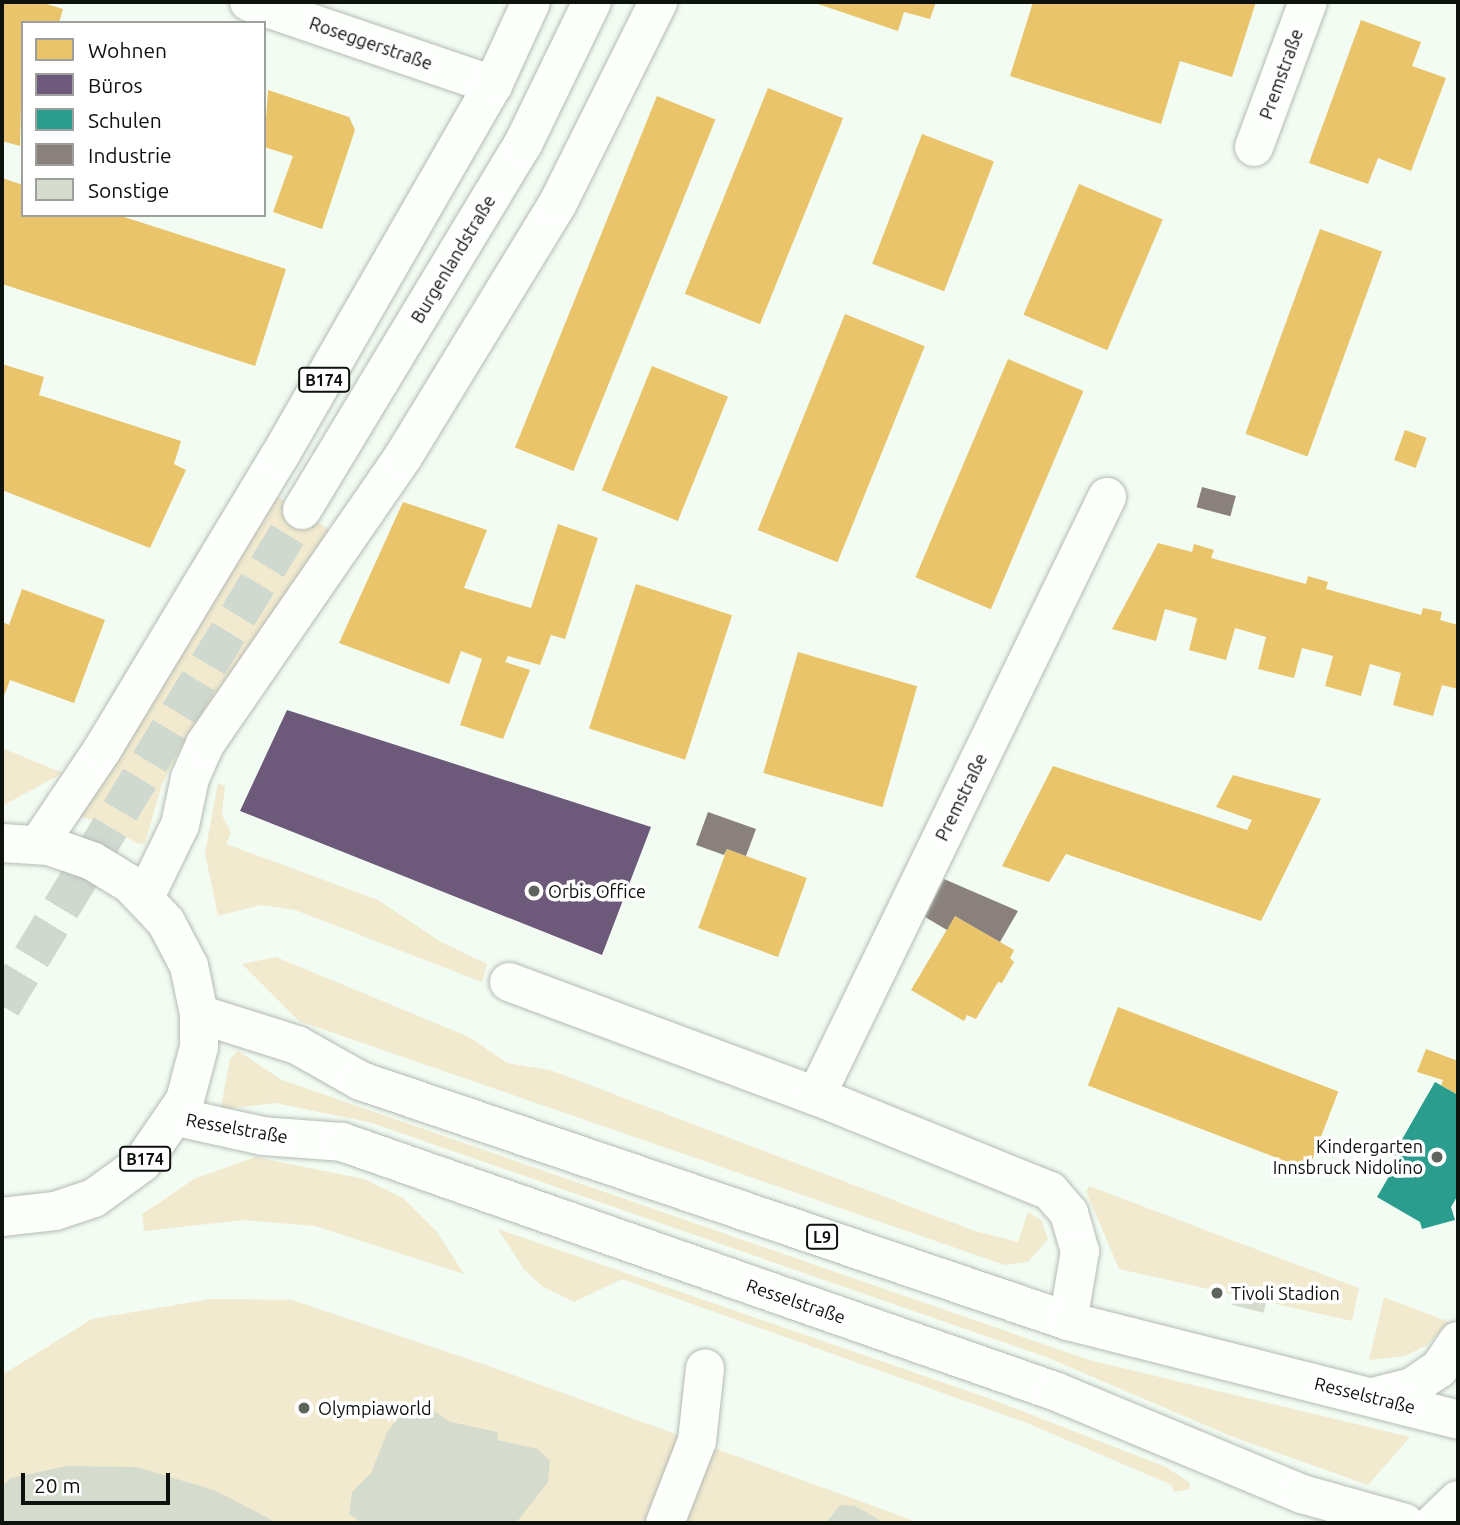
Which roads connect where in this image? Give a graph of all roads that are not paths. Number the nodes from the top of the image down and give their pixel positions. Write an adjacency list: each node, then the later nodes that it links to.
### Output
1 (249, 2): 6 (main road, Roseggerstraße)
2 (531, 2): 6 (main road, B174)
3 (592, 2): 9 (main road, Burgenlandstraße / B174)
4 (659, 2): 11 (main road)
5 (1308, 2): 7 (main road, Premstraße)
6 (493, 85): 10 (main road, B174)
7 (1254, 147)
8 (1107, 496): 14 (main road, Premstraße)
9 (302, 510)
10 (20, 844): 11 (main road, B174)
11 (145, 897): 13 (main road, B174)
12 (509, 982): 14 (main road)
13 (199, 1014): 15 (main road, B174); 17 (main road, Resselstraße / L9)
14 (816, 1096): 17 (main road)
15 (177, 1116): 16 (main road, B174); 24 (main road, Resselstraße)
16 (2, 1217)
17 (1068, 1321): 20 (main road, Resselstraße / L9)
18 (1458, 1341): 20 (main road)
19 (705, 1368): 23 (main road)
20 (1373, 1397): 21 (main road, Resselstraße / L9)
21 (1458, 1420)
22 (1458, 1500): 25 (main road)
23 (665, 1523)
24 (1405, 1523)
25 (1434, 1523)

